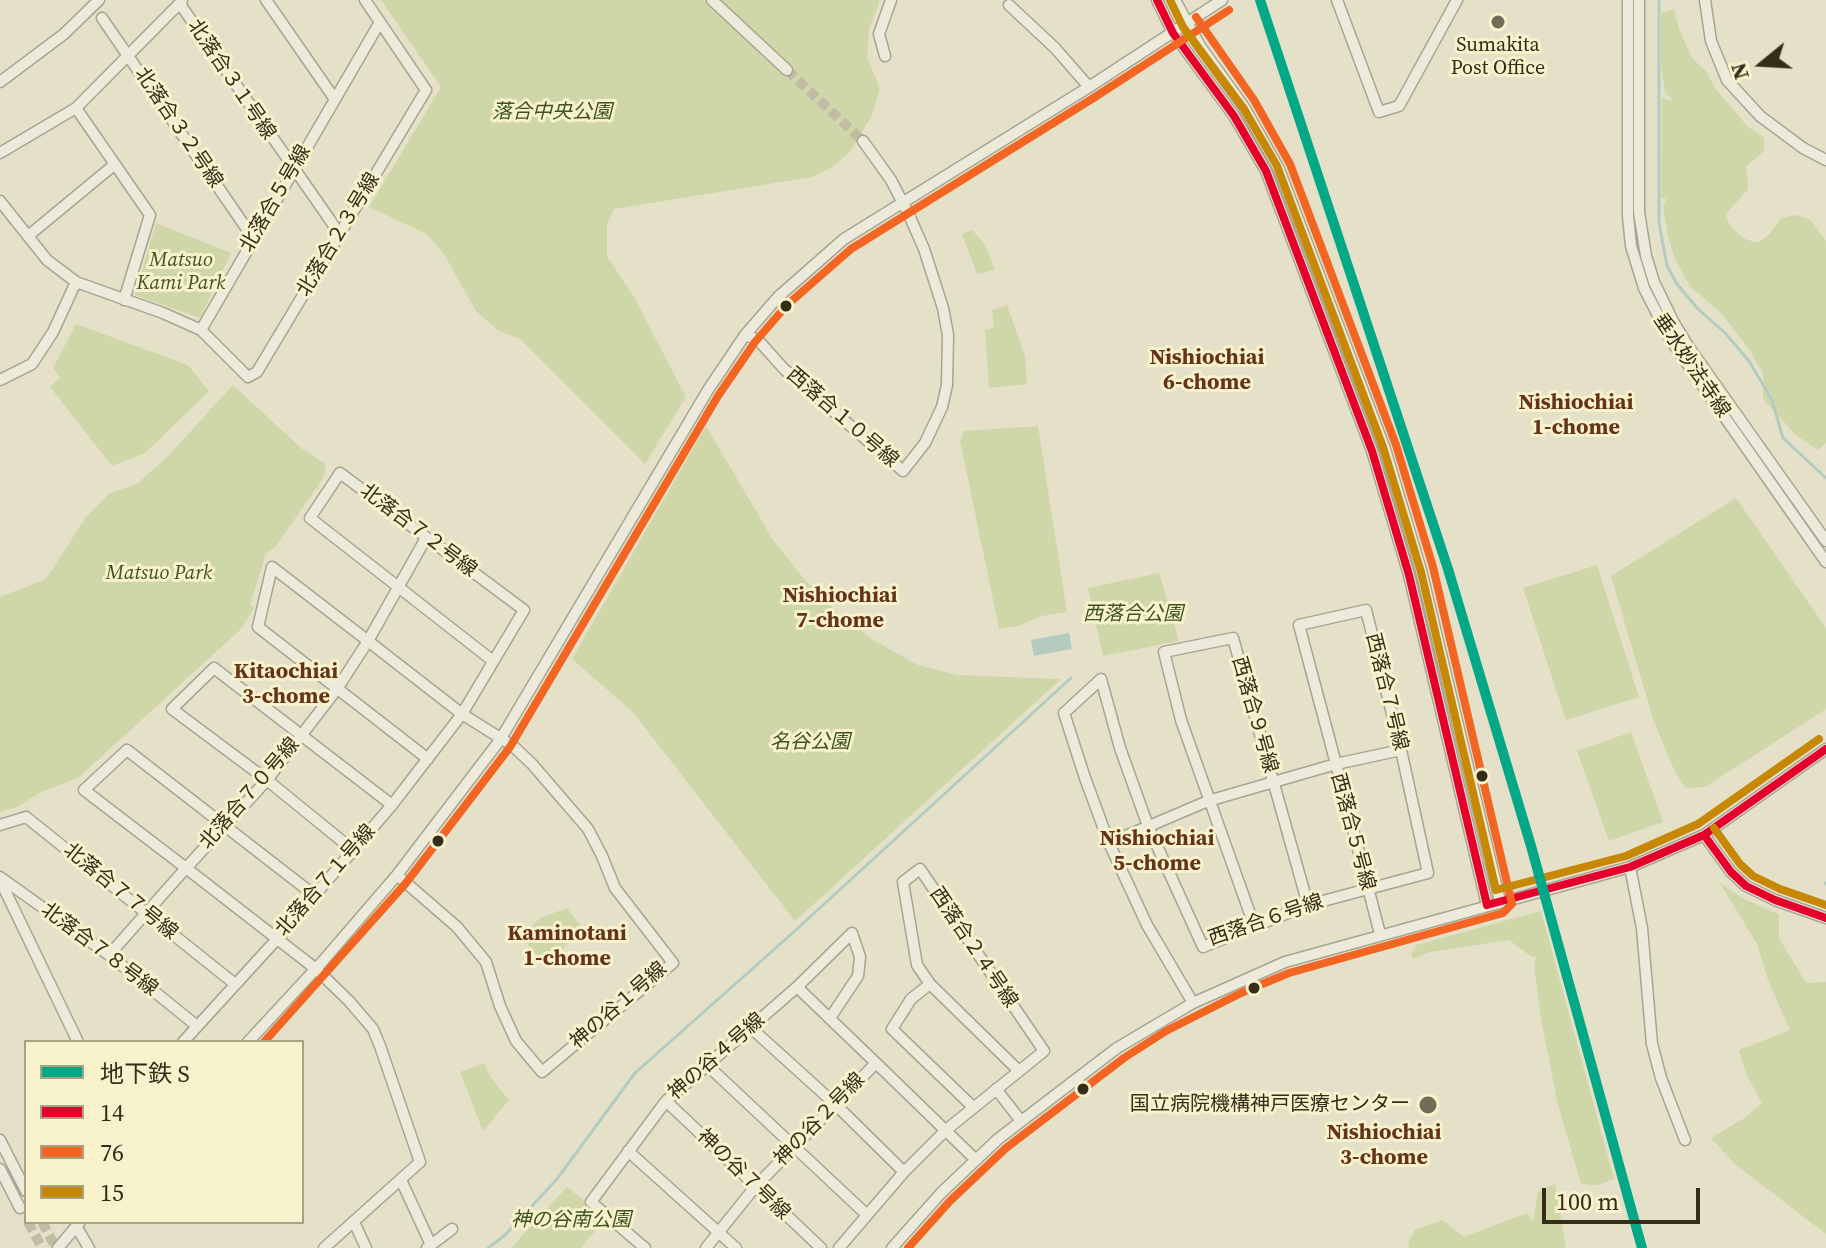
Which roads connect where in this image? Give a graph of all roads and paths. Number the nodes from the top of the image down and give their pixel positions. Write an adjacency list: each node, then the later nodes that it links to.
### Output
1 (99, 0): 23 (street)
2 (266, 0): 25 (street)
3 (365, 0): 17 (street)
4 (712, 0): 22 (street)
5 (891, 0): 21 (street)
6 (1157, 0): 19 (street)
7 (1175, 0): 18 (street)
8 (1222, 0): 18 (street)
9 (1337, 0): 10 (street)
10 (1457, 0)
11 (1628, 0): 44 (street, 垂水妙法寺線)
12 (1639, 0): 43 (street, 垂水妙法寺線)
13 (1705, 0): 29 (street)
14 (182, 2): 20 (street); 31 (street, 北落合３１号線)
15 (1009, 5): 24 (street)
16 (102, 18): 20 (street, 北落合３２号線)
17 (380, 22): 25 (street, 北落合５号線); 34 (street, 北落合２３号線)
18 (1186, 24): 19 (street); 72 (street)
19 (1173, 33): 24 (street); 74 (street)
20 (130, 56): 26 (street); 36 (street, 北落合３２号線)
21 (885, 56)
22 (787, 70)
23 (0, 82)
24 (1089, 87): 33 (street)
25 (334, 98): 31 (street, 北落合５号線)
26 (76, 108): 28 (street); 30 (street)
27 (863, 141): 33 (street)
28 (0, 153)
29 (1826, 160)
30 (114, 165): 35 (street); 38 (street)
31 (293, 171): 34 (street, 北落合３１号線); 36 (street, 北落合５号線)
32 (0, 201): 35 (street)
33 (903, 202): 40 (street); 40 (street, 西落合１０号線)
34 (339, 233): 39 (street, 北落合２３号線)
35 (28, 236): 37 (street)
36 (253, 238): 39 (street, 北落合５号線)
37 (76, 282): 38 (street); 41 (street)
38 (124, 300): 39 (street)
39 (201, 330)
40 (745, 335): 51 (street)
41 (0, 380)
42 (426, 538): 45 (street, 北落合７０号線); 45 (street, 北落合７２号線); 47 (street, 北落合７２号線)
43 (1826, 541)
44 (1826, 562)
45 (397, 587): 46 (street, 北落合７０号線); 47 (street, 北落合７２号線)
46 (368, 641): 48 (street, 北落合７０号線); 48 (street); 49 (street)
47 (493, 661): 49 (street, 北落合７２号線)
48 (337, 689): 50 (street, 北落合７０号線); 54 (street)
49 (462, 714): 51 (street); 54 (street, 北落合７１号線)
50 (302, 735): 56 (street, 北落合７０号線); 56 (street); 59 (street)
51 (500, 740): 68 (street); 68 (street, 神の谷１号線)
52 (1826, 749): 63 (street)
53 (1401, 750): 55 (street); 55 (street, 西落合７号線); 70 (street, 西落合７号線)
54 (428, 759): 59 (street, 北落合７１号線)
55 (1336, 764): 57 (street, 西落合５号線); 70 (street, 西落合５号線)
56 (267, 780): 62 (street, 北落合７０号線); 65 (street)
57 (1273, 781): 58 (street, 西落合５号線); 58 (street, 西落合９号線); 73 (street, 西落合９号線)
58 (1208, 801): 61 (street, 西落合５号線); 77 (street, 西落合９号線)
59 (392, 805): 65 (street, 北落合７１号線)
60 (0, 825): 75 (street, 北落合７７号線)
61 (1148, 826): 64 (street, 西落合５号線); 64 (street, 西落合６号線); 77 (street, 西落合６号線)
62 (223, 827): 67 (street, 北落合７０号線); 67 (street); 71 (street)
63 (1704, 835): 66 (street); 76 (street)
64 (1109, 843): 85 (street)
65 (353, 850): 71 (street, 北落合７１号線)
66 (1630, 867): 72 (street); 102 (street)
67 (186, 868): 75 (street); 79 (street, 北落合７０号線)
68 (397, 875): 81 (street)
69 (0, 878): 80 (street, 北落合７８号線); 89 (street)
70 (1367, 889): 73 (street, 西落合６号線); 78 (street, 西落合５号線)
71 (314, 895): 79 (street, 北落合７１号線)
72 (1500, 901): 74 (street)
73 (1308, 905): 77 (street, 西落合６号線)
74 (1487, 905): 78 (street)
75 (147, 913): 80 (street); 82 (street, 北落合７７号線)
76 (1826, 918)
77 (1254, 925)
78 (1380, 934): 85 (street)
79 (277, 939): 81 (street, 北落合７０号線); 82 (street, 北落合７１号線)
80 (109, 955): 87 (street, 北落合７８号線)
81 (316, 969): 91 (street); 108 (street, 北落合７０号線)
82 (235, 984): 87 (street, 北落合７１号線)
83 (930, 984): 94 (street, 西落合２４号線); 94 (street, 西落合２４号線); 98 (street)
84 (797, 987): 86 (street); 86 (street, 神の谷４号線); 88 (street, 神の谷４号線)
85 (1193, 1003): 99 (street)
86 (830, 1018): 92 (street)
87 (197, 1026): 90 (street, 北落合７１号線)
88 (750, 1027): 93 (street, 神の谷４号線); 97 (street)
89 (77, 1040)
90 (185, 1040)
91 (250, 1040)
92 (876, 1063): 97 (street, 神の谷２号線); 100 (street, 神の谷２号線)
93 (707, 1065): 96 (street, 神の谷４号線); 103 (street)
94 (1019, 1071): 95 (street, 西落合２４号線)
95 (996, 1089): 98 (street, 西落合２４号線); 99 (street)
96 (666, 1101): 104 (street, 神の谷４号線); 110 (street, 神の谷７号線)
97 (835, 1104): 103 (street, 神の谷２号線); 107 (street)
98 (973, 1107): 100 (street, 西落合２４号線)
99 (1021, 1121): 105 (street)
100 (946, 1130): 105 (street, 神の谷２号線); 107 (street, 西落合２４号線)
101 (0, 1140): 109 (street)
102 (1685, 1140)
103 (795, 1145): 110 (street, 神の谷２号線); 112 (street)
104 (628, 1151): 116 (street); 122 (street, 神の谷４号線)
105 (976, 1160): 127 (street)
106 (0, 1169): 111 (street)
107 (904, 1172): 112 (street, 西落合２４号線)
108 (401, 1180): 113 (street); 117 (street)
109 (24, 1187)
110 (755, 1187): 116 (street, 神の谷２号線); 125 (street, 神の谷７号線)
111 (20, 1208)
112 (866, 1214): 126 (street, 西落合２４号線)
113 (354, 1222): 120 (street); 121 (street)
114 (78, 1224): 118 (street); 119 (street)
115 (452, 1229): 117 (street)
116 (718, 1232): 123 (street, 神の谷２号線); 124 (street)
117 (429, 1247)
118 (58, 1248)
119 (89, 1248)
120 (324, 1248)
121 (366, 1248)
122 (645, 1248)
123 (706, 1248)
124 (736, 1248)
125 (821, 1248)
126 (839, 1248)
127 (892, 1248)

